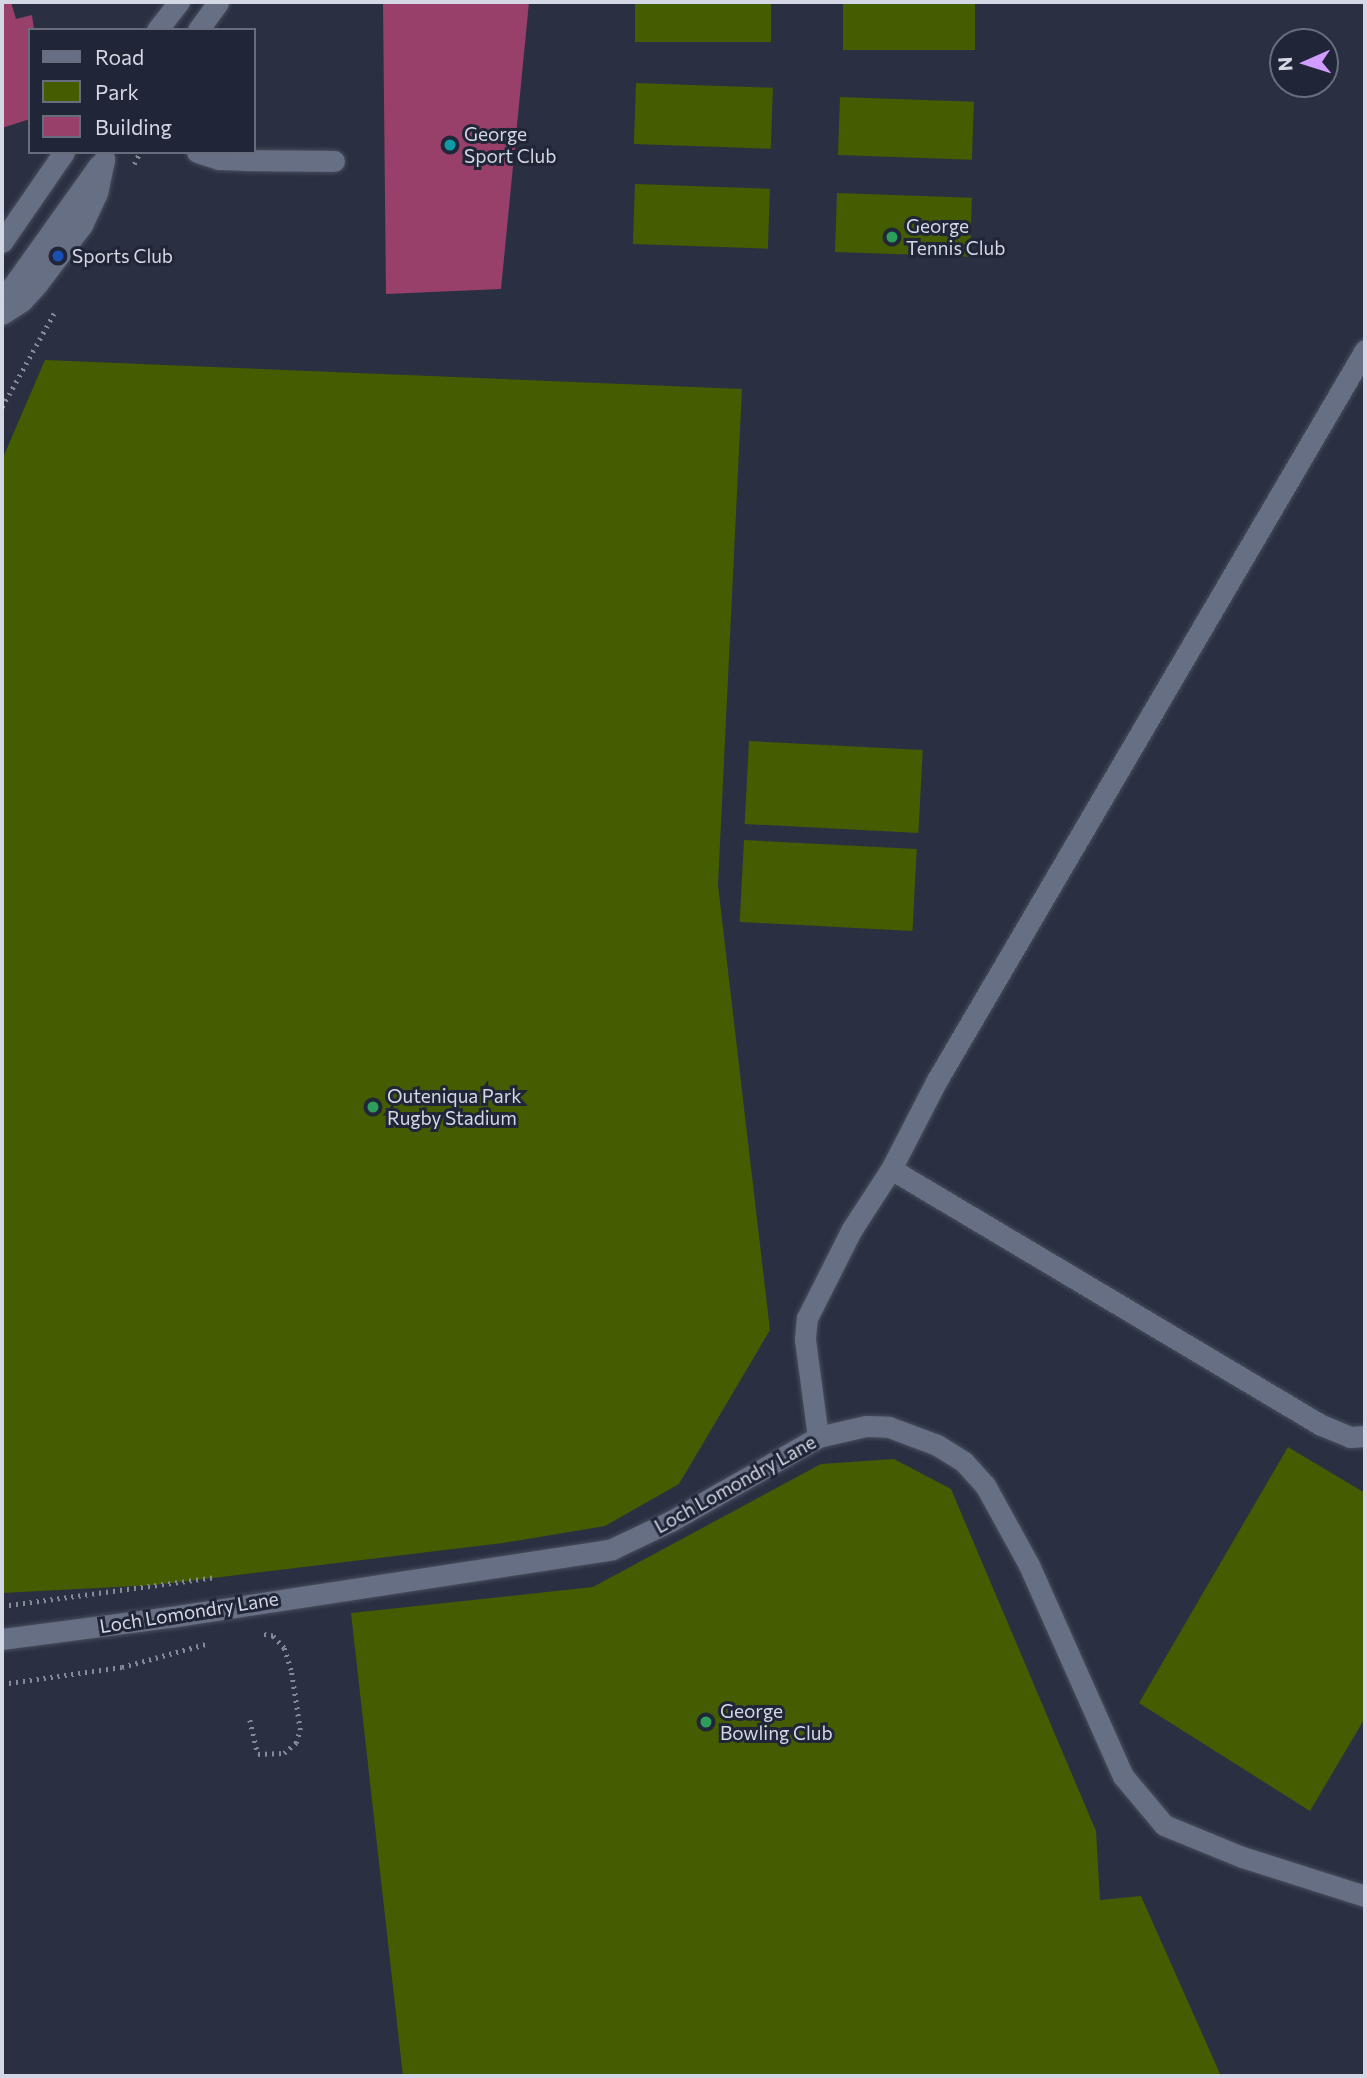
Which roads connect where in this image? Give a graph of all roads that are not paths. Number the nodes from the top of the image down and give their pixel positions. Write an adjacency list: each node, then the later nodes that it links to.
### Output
1 (178, 2): 3 (street)
2 (218, 2): 4 (street)
3 (158, 28)
4 (199, 28)
5 (63, 154): 9 (street)
6 (203, 154): 8 (street)
7 (106, 156): 10 (street); 11 (street)
8 (334, 161)
9 (2, 242)
10 (2, 302)
11 (2, 314)
12 (1365, 350): 13 (street)
13 (891, 1169): 14 (street); 15 (street)
14 (1365, 1436)
15 (818, 1437): 16 (street, Loch Lomondry Lane); 17 (street, Loch Lomondry Lane)
16 (2, 1639)
17 (1365, 1896)

